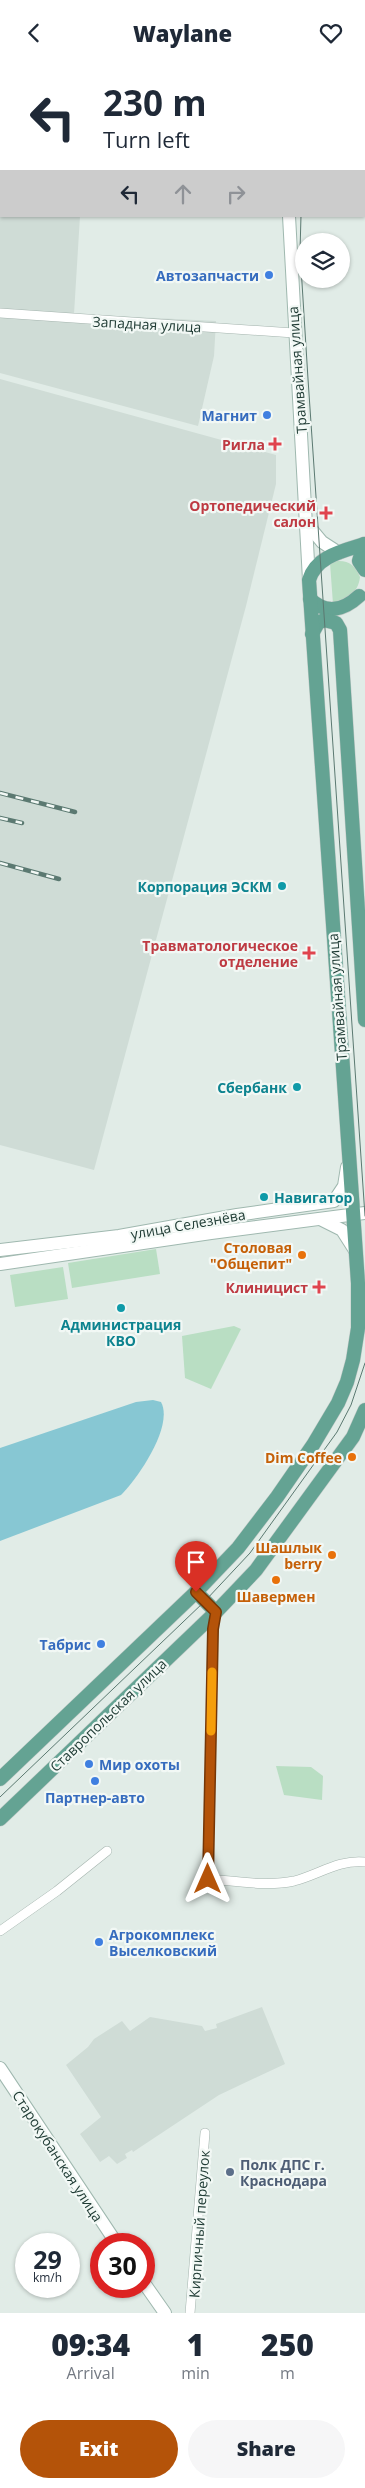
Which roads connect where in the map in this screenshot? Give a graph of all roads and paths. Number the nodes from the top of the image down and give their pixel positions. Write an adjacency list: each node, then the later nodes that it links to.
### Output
1 (289, 217): 3 (main road, Трамвайная улица)
2 (0, 313): 3 (street, Западная улица)
3 (294, 333): 4 (main road, Трамвайная улица)
4 (307, 524): 6 (main road); 8 (main road, Трамвайная улица)
5 (365, 544): 6 (main road); 7 (main road)
6 (339, 553): 8 (main road)
7 (365, 570)
8 (309, 580): 10 (main road, Трамвайная улица)
9 (362, 593): 10 (main road); 11 (main road)
10 (310, 599): 12 (main road, Трамвайная улица)
11 (340, 630): 12 (main road); 13 (main road, Трамвайная улица)
12 (312, 634): 14 (main road, Трамвайная улица)
13 (365, 1020)
14 (348, 1163): 15 (main road, Трамвайная улица); 17 (main road, улица Селезнёва)
15 (359, 1213): 16 (main road, улица Селезнёва); 18 (main road, Трамвайная улица)
16 (317, 1218): 18 (main road); 19 (main road, улица Селезнёва)
17 (0, 1250)
18 (356, 1252): 20 (main road, Трамвайная улица)
19 (0, 1264)
20 (353, 1360): 22 (main road, Ставропольская улица)
21 (365, 1410): 23 (main road, Ставропольская улица)
22 (196, 1592): 23 (main road); 24 (main road, Ставропольская улица)
23 (216, 1612): 25 (main road, Ставропольская улица); 27 (street)
24 (0, 1779)
25 (0, 1819)
26 (107, 1851): 28 (street)
27 (365, 1862)
28 (0, 1931)
29 (0, 2068): 31 (main road, Старокубанская улица)
30 (205, 2133): 34 (street, Кирпичный переулок)
31 (109, 2233)
32 (154, 2298): 33 (main road)
33 (165, 2313)
34 (190, 2313)

